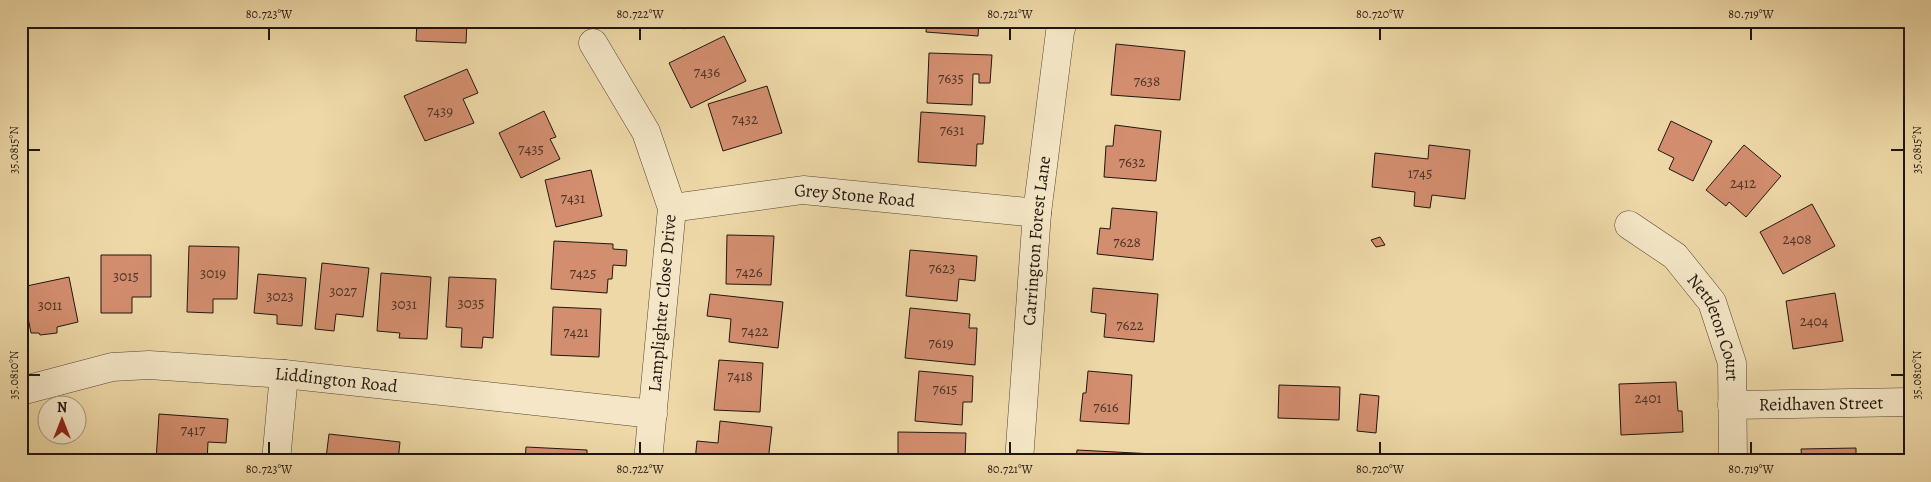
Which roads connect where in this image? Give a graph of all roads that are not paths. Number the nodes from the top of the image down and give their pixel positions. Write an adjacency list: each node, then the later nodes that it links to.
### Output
1 (1063, 21): 4 (street, Carrington Forest Lane)
2 (593, 43): 3 (street, Lamplighter Close Drive)
3 (672, 208): 4 (street, Grey Stone Road); 10 (street, Lamplighter Close Drive)
4 (1038, 213): 13 (street, Carrington Forest Lane)
5 (1629, 225): 9 (street, Nettleton Court)
6 (284, 374): 7 (street, Liddington Road); 10 (street, Liddington Road); 11 (street)
7 (21, 391)
8 (1910, 402): 9 (street, Reidhaven Street)
9 (1732, 405): 14 (street, Nettleton Court)
10 (653, 414): 12 (street, Lamplighter Close Drive)
11 (276, 461)
12 (648, 461)
13 (1019, 461)
14 (1733, 461)

